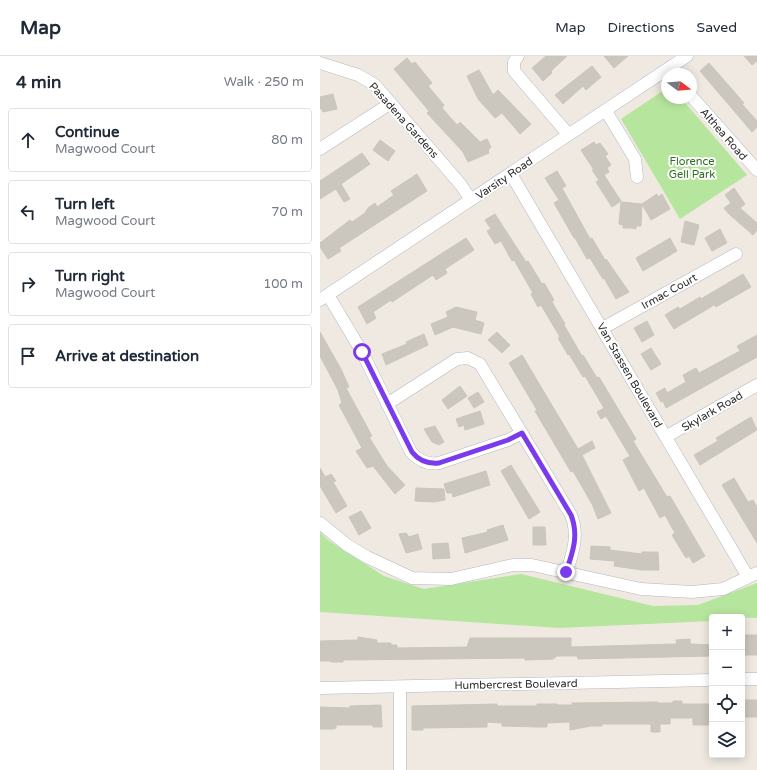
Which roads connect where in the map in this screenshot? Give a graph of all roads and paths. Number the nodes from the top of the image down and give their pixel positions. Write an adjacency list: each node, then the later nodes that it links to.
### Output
1 (518, 56): 9 (street)
2 (687, 56): 4 (street, Varsity Road)
3 (320, 63): 6 (street, Pasadena Gardens)
4 (674, 68)
5 (661, 77): 8 (street, Varsity Road)
6 (391, 103): 10 (street); 14 (street, Pasadena Gardens)
7 (697, 103): 11 (street, Althea Road)
8 (606, 111): 9 (street, Varsity Road); 13 (street)
9 (568, 134): 12 (street, Varsity Road)
10 (320, 149)
11 (757, 170)
12 (511, 174): 14 (street, Varsity Road); 17 (street, Van Stassen Boulevard)
13 (637, 177)
14 (471, 200): 16 (street, Varsity Road)
15 (736, 254): 17 (street, Irmac Court)
16 (324, 298): 19 (street)
17 (603, 328): 21 (street, Van Stassen Boulevard)
18 (757, 385): 21 (street, Skylark Road)
19 (387, 404): 20 (street); 20 (street)
20 (522, 433): 23 (street)
21 (667, 436): 24 (street, Van Stassen Boulevard)
22 (320, 523): 23 (street)
23 (566, 572): 24 (street)
24 (753, 575)
25 (745, 679): 26 (street)
26 (757, 679)
27 (709, 680): 28 (street, Humbercrest Boulevard)
28 (400, 687): 29 (street, Humbercrest Boulevard); 30 (street)
29 (320, 688)
30 (400, 770)

